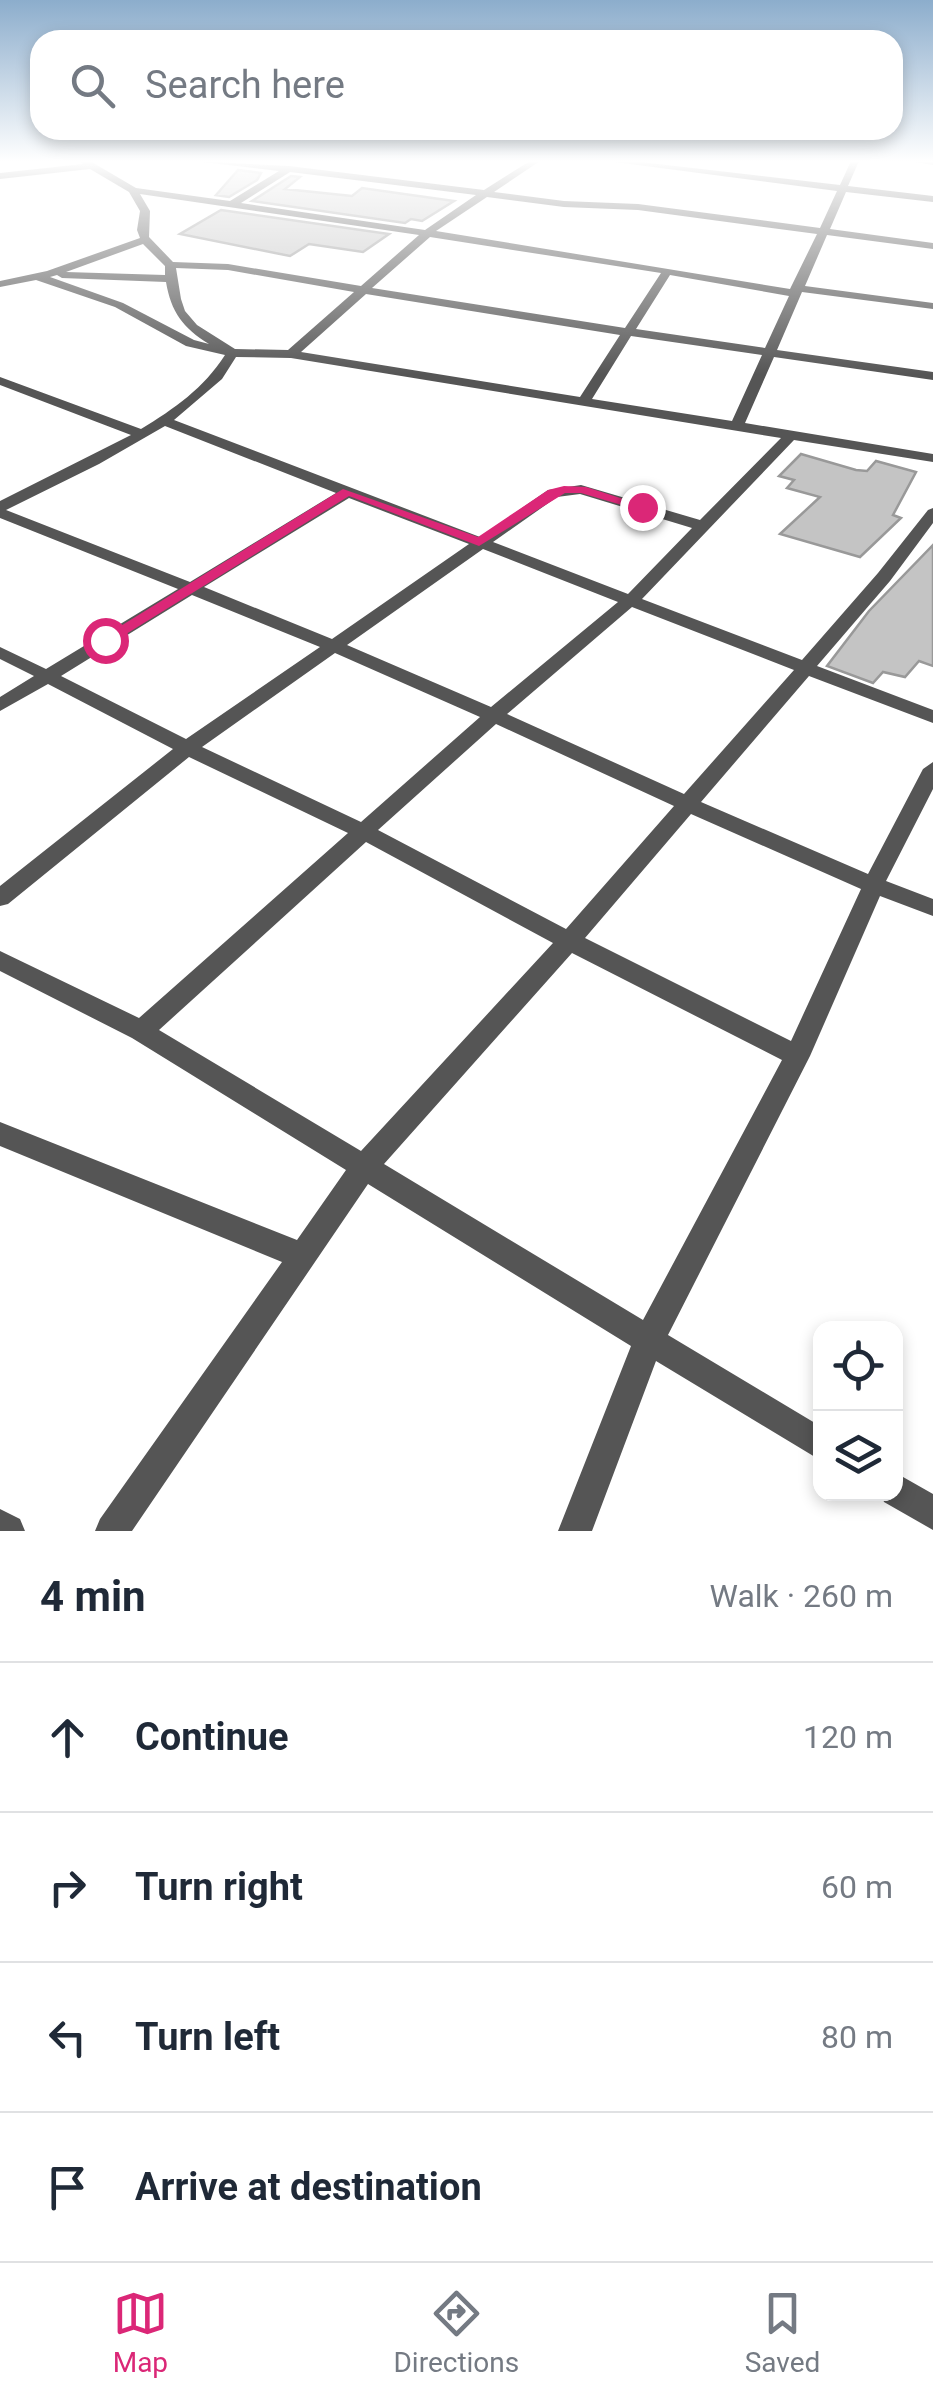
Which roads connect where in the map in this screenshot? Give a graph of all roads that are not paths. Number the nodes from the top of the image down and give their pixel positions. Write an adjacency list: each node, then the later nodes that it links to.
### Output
1 (141, 232): 6 (street)
2 (428, 232): 4 (street)
3 (810, 232): 5 (street)
4 (432, 233): 8 (street); 12 (street)
5 (821, 234): 7 (street); 13 (street)
6 (145, 240): 9 (street); 10 (street)
7 (933, 246)
8 (668, 270): 13 (street); 15 (street)
9 (170, 272): 10 (street); 12 (street); 17 (street)
10 (44, 275): 11 (street); 17 (street)
11 (0, 284)
12 (366, 289): 15 (street); 18 (street)
13 (794, 290): 14 (street); 16 (street)
14 (933, 306)
15 (631, 332): 16 (street); 21 (street)
16 (768, 352): 19 (street); 23 (street)
17 (232, 353): 18 (street); 22 (street)
18 (291, 354): 21 (street)
19 (933, 376)
20 (0, 381): 24 (street)
21 (583, 402): 23 (street)
22 (164, 422): 24 (street); 27 (street)
23 (736, 427): 25 (street)
24 (140, 434): 28 (street)
25 (792, 436): 26 (street); 30 (street)
26 (933, 458)
27 (348, 492): 31 (street); 32 (street)
28 (0, 510): 32 (street)
29 (933, 514): 36 (street)
30 (703, 526): 31 (street); 33 (street)
31 (479, 542): 33 (street); 34 (street)
32 (191, 588): 34 (street); 37 (street)
33 (632, 599): 36 (street); 39 (street)
34 (332, 647): 39 (street); 41 (street)
35 (0, 652): 37 (street)
36 (805, 666): 40 (street); 43 (street)
37 (48, 676): 38 (street); 41 (street)
38 (0, 705)
39 (494, 715): 43 (street); 44 (street)
40 (933, 716)
41 (187, 748): 44 (street); 46 (street)
42 (933, 769): 45 (street)
43 (685, 804): 45 (street); 48 (street)
44 (366, 832): 48 (street); 50 (street)
45 (873, 886): 47 (street); 51 (street)
46 (0, 898)
47 (933, 908)
48 (569, 941): 51 (street); 53 (street)
49 (0, 960): 50 (street)
50 (140, 1031): 53 (street)
51 (796, 1056): 55 (street)
52 (0, 1134): 54 (street)
53 (364, 1167): 54 (street); 55 (street)
54 (302, 1256): 61 (street)
55 (648, 1340): 56 (street); 62 (street)
56 (813, 1440)
57 (903, 1494): 58 (street)
58 (933, 1513)
59 (0, 1526): 60 (street)
60 (8, 1531)
61 (112, 1531)
62 (575, 1531)

